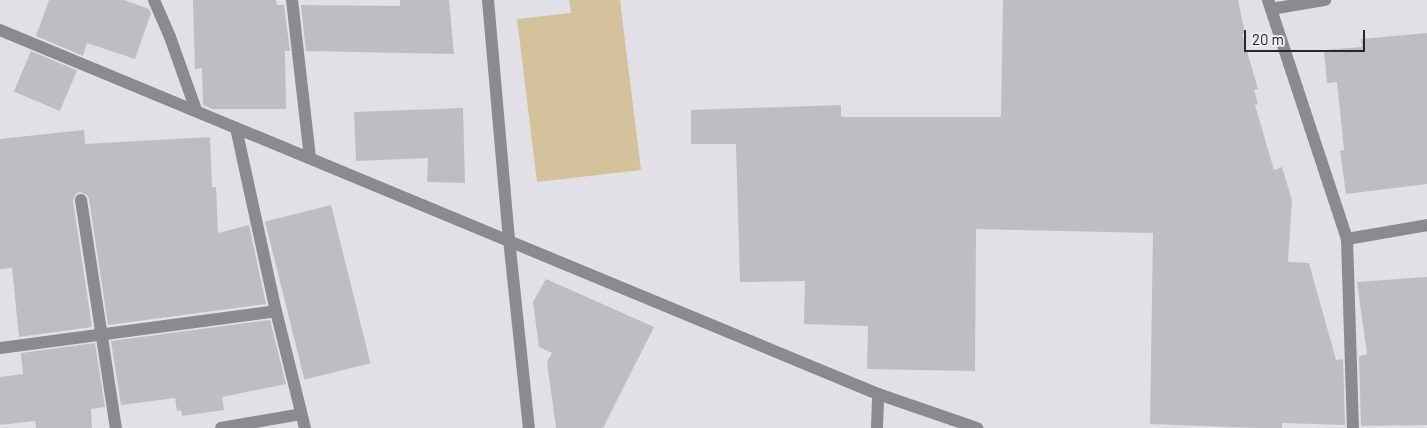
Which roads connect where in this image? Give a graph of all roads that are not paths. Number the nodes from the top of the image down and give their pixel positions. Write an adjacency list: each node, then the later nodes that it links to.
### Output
1 (154, 0): 7 (street)
2 (292, 0): 9 (street)
3 (488, 0): 12 (street)
4 (1325, 0): 5 (street)
5 (1270, 5): 13 (street)
6 (0, 30): 7 (street)
7 (196, 110): 8 (street)
8 (236, 128): 9 (street); 14 (street)
9 (310, 158): 12 (street)
10 (81, 200): 15 (street)
11 (1427, 225): 13 (street)
12 (509, 239): 17 (street); 22 (street)
13 (1347, 239): 25 (street)
14 (276, 311): 15 (street); 18 (street)
15 (102, 334): 16 (street); 19 (street)
16 (0, 348)
17 (878, 394): 23 (street); 24 (street)
18 (301, 414): 20 (street); 21 (street)
19 (116, 428)
20 (222, 428)
21 (305, 428)
22 (528, 428)
23 (878, 428)
24 (977, 428)
25 (1353, 428)

